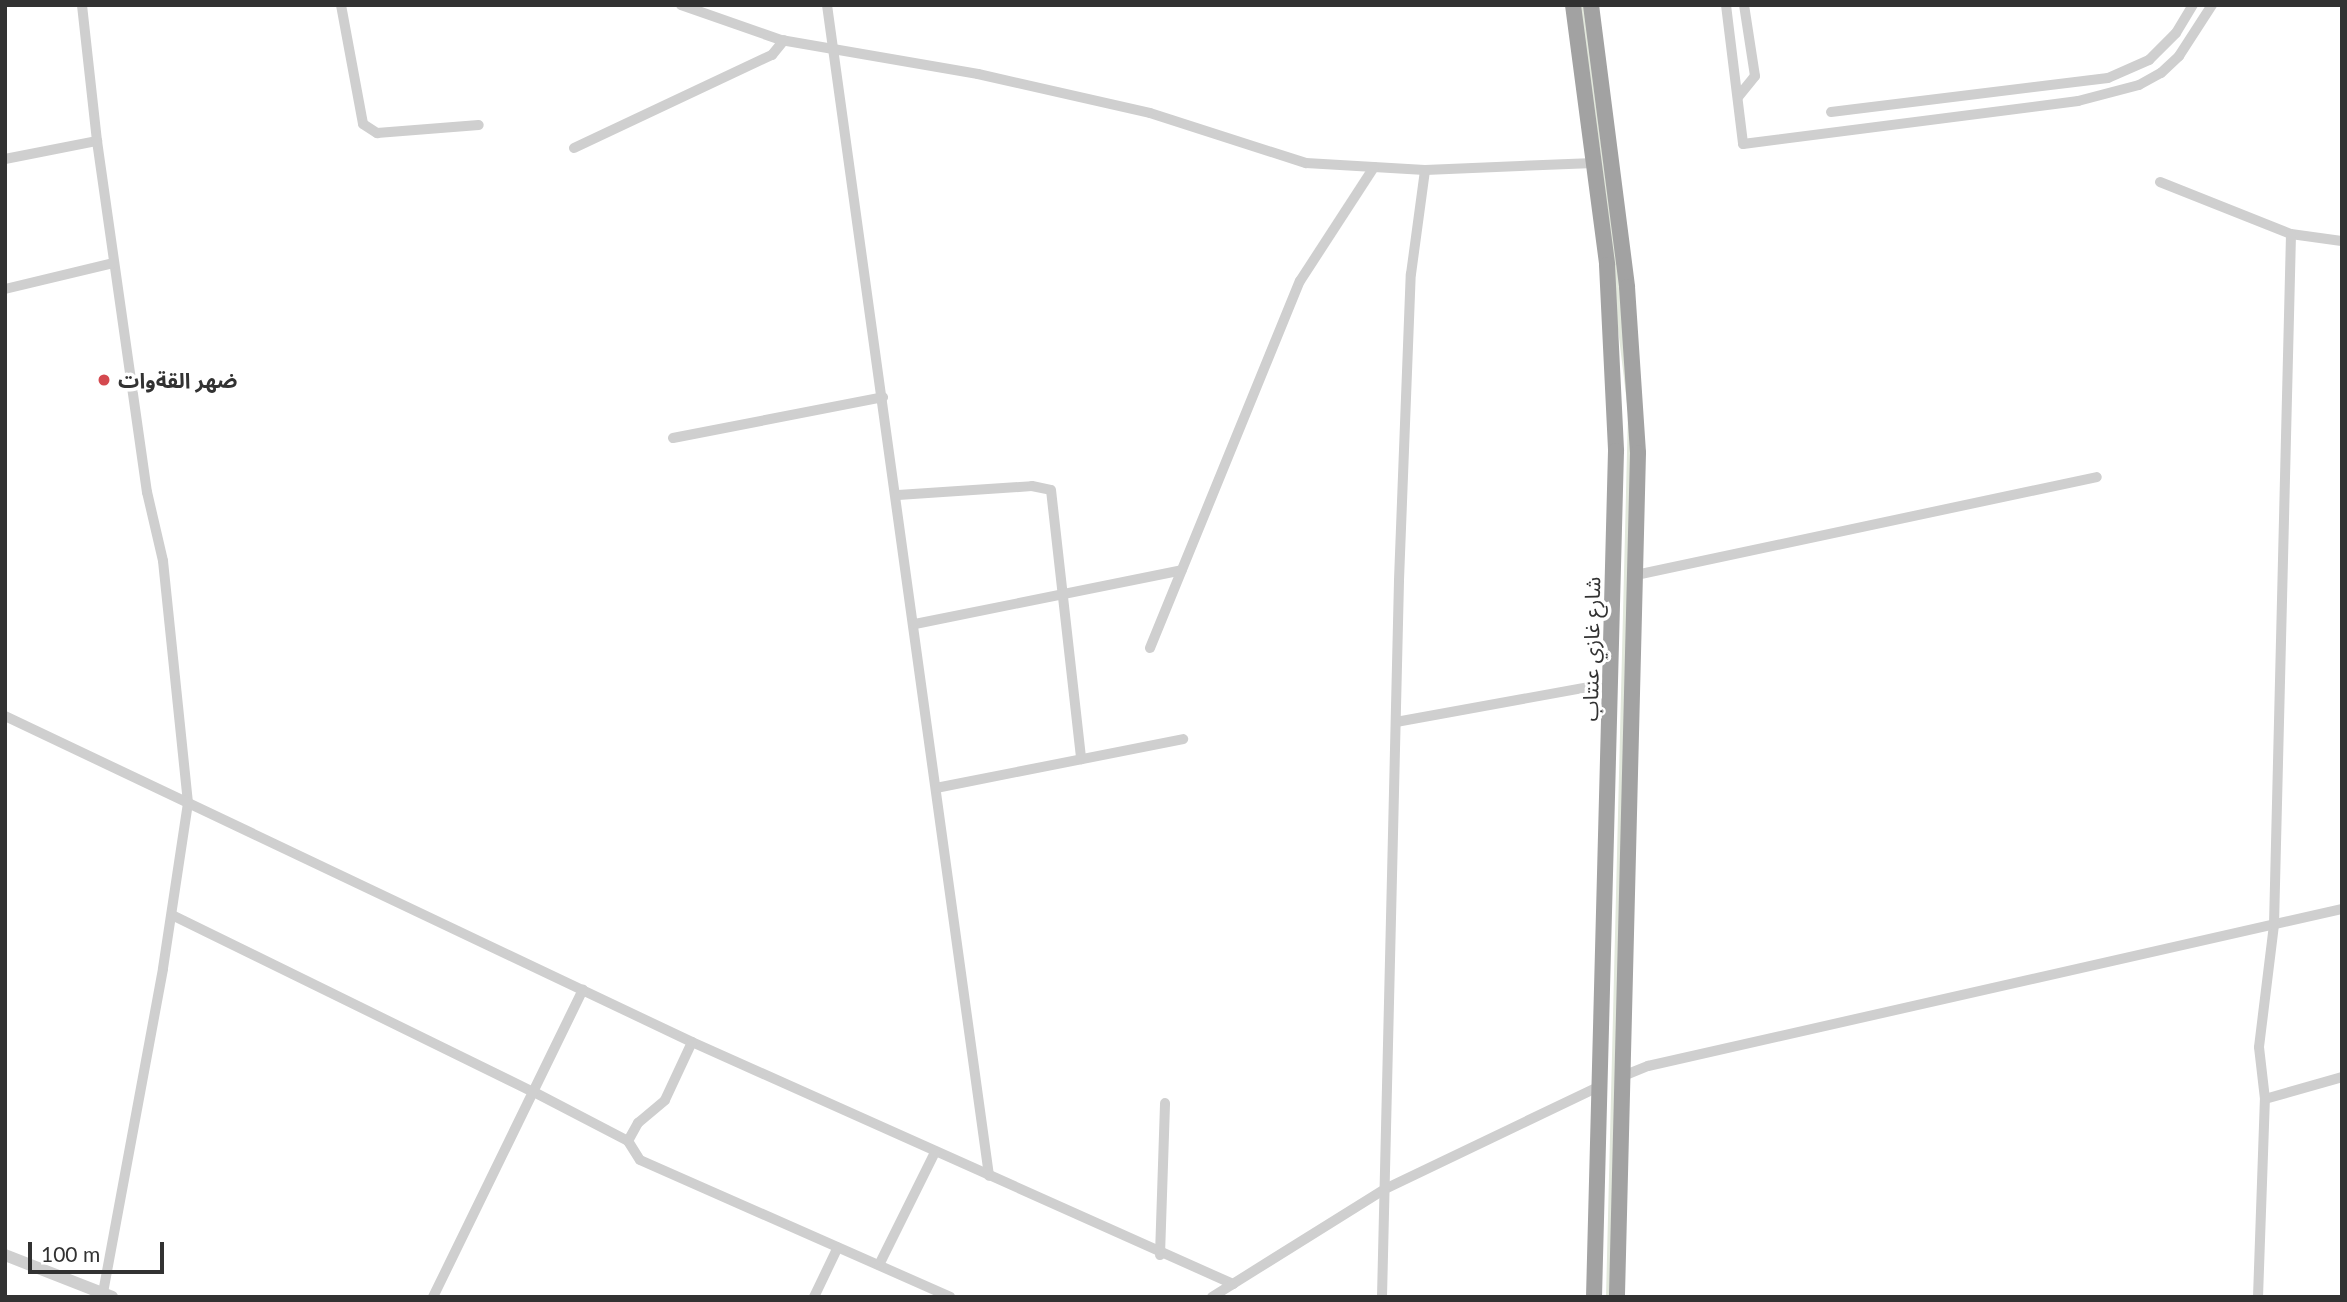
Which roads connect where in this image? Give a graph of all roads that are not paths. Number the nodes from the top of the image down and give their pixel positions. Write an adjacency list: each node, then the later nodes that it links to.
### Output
1 (82, 5): 17 (street)
2 (341, 5): 16 (street)
3 (681, 5): 12 (street)
4 (828, 5): 13 (street)
5 (1573, 5): 20 (highway, شارع غازي عنتاب)
6 (1591, 5): 33 (highway)
7 (1726, 5): 14 (street)
8 (1744, 5): 14 (street)
9 (2211, 5): 11 (street)
10 (2193, 6): 11 (street); 15 (street)
11 (2205, 15): 14 (street)
12 (784, 40): 13 (street); 18 (street)
13 (833, 49): 21 (street); 28 (street)
14 (1738, 97)
15 (1831, 112)
16 (479, 125)
17 (97, 141): 19 (street); 26 (street)
18 (574, 148)
19 (5, 159)
20 (1594, 163): 22 (street); 37 (highway, شارع غازي عنتاب)
21 (1374, 167): 22 (street); 32 (street)
22 (1425, 170): 39 (street)
23 (2160, 182): 24 (street)
24 (2291, 234): 25 (street); 46 (street)
25 (2342, 241)
26 (113, 263): 27 (street); 43 (street)
27 (5, 289)
28 (883, 397): 29 (street); 31 (street)
29 (673, 438)
30 (2097, 477): 33 (street)
31 (898, 495): 34 (street); 35 (street)
32 (1182, 570): 34 (street); 36 (street)
33 (1636, 575): 49 (highway)
34 (1065, 593): 35 (street); 41 (street)
35 (915, 624): 42 (street)
36 (1150, 648)
37 (1611, 683): 39 (street); 51 (highway, شارع غازي عنتاب)
38 (5, 716): 43 (street)
39 (1396, 722): 58 (street)
40 (1183, 739): 41 (street)
41 (1081, 759): 42 (street)
42 (936, 788): 57 (street)
43 (188, 803): 45 (street); 47 (street)
44 (2342, 909): 46 (street)
45 (172, 915): 52 (street); 64 (street)
46 (2274, 925): 49 (street); 53 (street)
47 (583, 990): 48 (street); 52 (street)
48 (692, 1042): 55 (street); 56 (street)
49 (1623, 1076): 71 (highway)
50 (2342, 1077): 53 (street)
51 (1600, 1086): 58 (street); 70 (highway, شارع غازي عنتاب)
52 (532, 1091): 55 (street); 65 (street)
53 (2265, 1099): 72 (street)
54 (1165, 1103): 61 (street)
55 (628, 1141): 59 (street)
56 (935, 1153): 57 (street); 62 (street)
57 (989, 1176): 61 (street)
58 (1385, 1189): 63 (street); 69 (street)
59 (838, 1247): 62 (street); 66 (street)
60 (5, 1255): 64 (street)
61 (1160, 1255): 63 (street)
62 (879, 1265): 67 (street)
63 (1233, 1284): 68 (street)
64 (106, 1295)
65 (433, 1297)
66 (814, 1297)
67 (950, 1297)
68 (1212, 1297)
69 (1382, 1297)
70 (1594, 1297)
71 (1617, 1297)
72 (2258, 1297)

